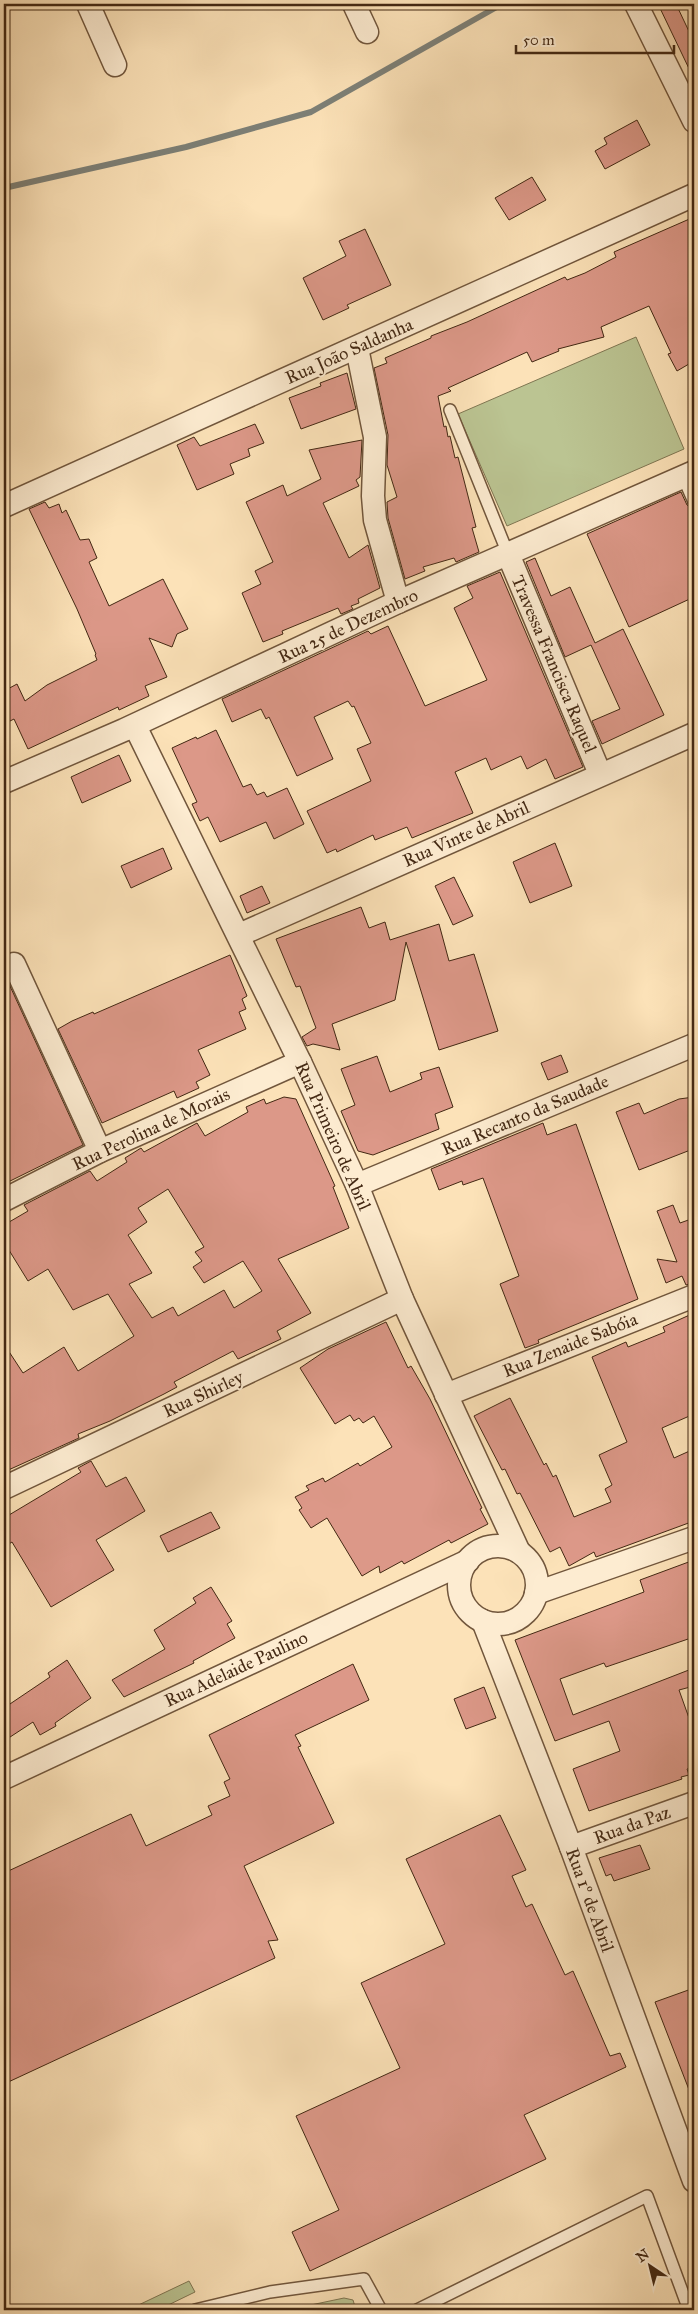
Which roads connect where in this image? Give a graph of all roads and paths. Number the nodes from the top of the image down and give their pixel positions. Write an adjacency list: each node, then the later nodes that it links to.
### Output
1 (88, 4): 5 (street)
2 (354, 4): 4 (street)
3 (636, 4): 6 (street)
4 (368, 32)
5 (115, 64)
6 (694, 121)
7 (694, 195): 8 (street, Rua João Saldanha)
8 (357, 348): 12 (street, Rua João Saldanha); 14 (street)
9 (450, 410): 13 (lane)
10 (688, 474): 11 (lane); 13 (street, Rua 25 de Dezembro)
11 (694, 502)
12 (4, 506)
13 (508, 554): 14 (street, Rua 25 de Dezembro); 17 (street, Travessa Francisca Raquel)
14 (398, 602): 15 (street, Rua 25 de Dezembro)
15 (135, 726): 18 (street, Rua 25 de Dezembro); 19 (street, Rua Primeiro de Abril)
16 (694, 734): 17 (street, Rua Vinte de Abril)
17 (600, 774): 19 (street, Rua Vinte de Abril)
18 (4, 782)
19 (239, 934): 22 (street, Rua Primeiro de Abril)
20 (14, 964): 23 (street)
21 (694, 1045): 24 (street, Rua Recanto da Saudade)
22 (300, 1062): 23 (street, Rua Perolina de Morais); 24 (street, Rua Primeiro de Abril)
23 (100, 1151): 25 (street, Rua Perolina de Morais)
24 (357, 1185): 27 (street, Rua Primeiro de Abril)
25 (4, 1200)
26 (694, 1296): 28 (street, Rua Zenaide Sabóia)
27 (402, 1299): 28 (street, Rua Primeiro de Abril); 29 (street, Rua Shirley)
28 (446, 1395): 31 (street, Rua Primeiro de Abril)
29 (4, 1488)
30 (694, 1538): 33 (street)
31 (519, 1552): 32 (street); 33 (street)
32 (468, 1561): 34 (street); 35 (street, Rua Adelaide Paulino)
33 (536, 1593): 34 (street)
34 (483, 1621): 37 (street, Rua 1º de Abril)
35 (4, 1778)
36 (694, 1803): 37 (street, Rua da Paz)
37 (571, 1847): 38 (street, Rua 1º de Abril)
38 (694, 2181)
39 (195, 2310): 40 (lane)
40 (381, 2310)
41 (416, 2310): 42 (lane)
42 (689, 2310)

